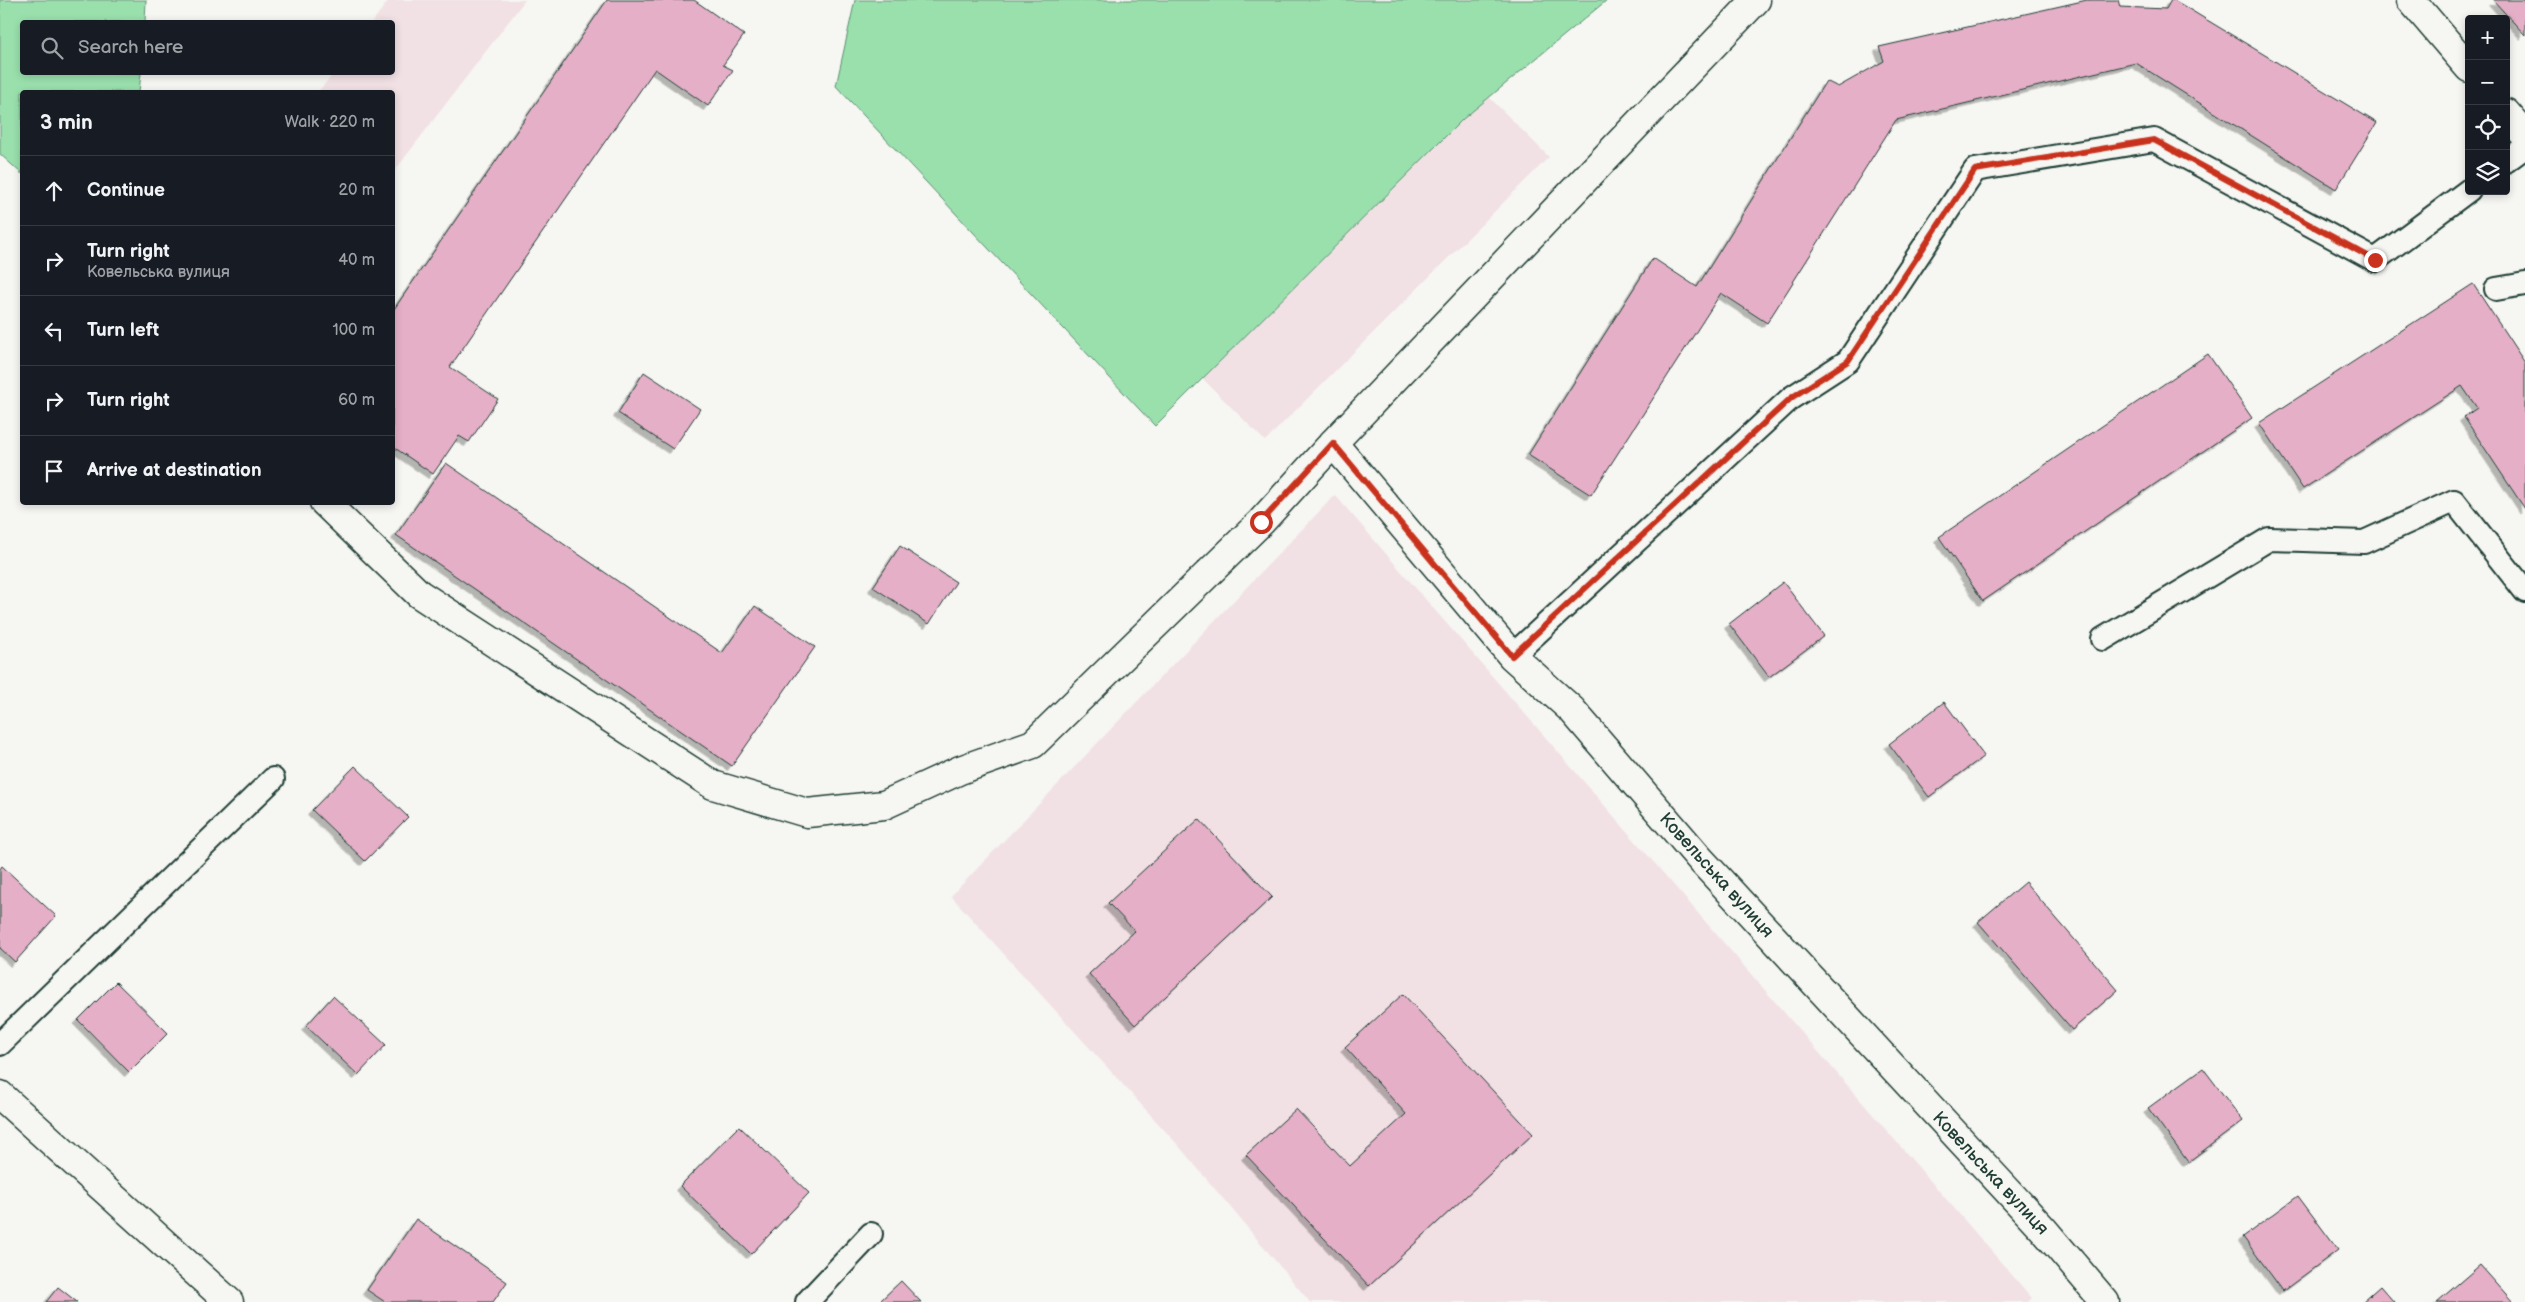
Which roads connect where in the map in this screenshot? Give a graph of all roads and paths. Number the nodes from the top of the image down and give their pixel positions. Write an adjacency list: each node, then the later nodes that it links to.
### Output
1 (1756, 0): 11 (street)
2 (2411, 0): 3 (street)
3 (2465, 63)
4 (2510, 118): 5 (street)
5 (2525, 135)
6 (2525, 147): 7 (lane)
7 (2510, 158)
8 (2465, 193): 15 (lane)
9 (2525, 284): 10 (lane)
10 (2496, 289)
11 (1333, 443): 12 (street); 15 (street, Ковельська вулиця)
12 (327, 505)
13 (2525, 591): 14 (lane)
14 (2103, 639)
15 (1512, 656): 22 (street, Ковельська вулиця)
16 (273, 779): 17 (lane)
17 (0, 1044)
18 (0, 1095): 20 (street)
19 (871, 1234): 21 (lane)
20 (229, 1302)
21 (807, 1302)
22 (2105, 1302)

